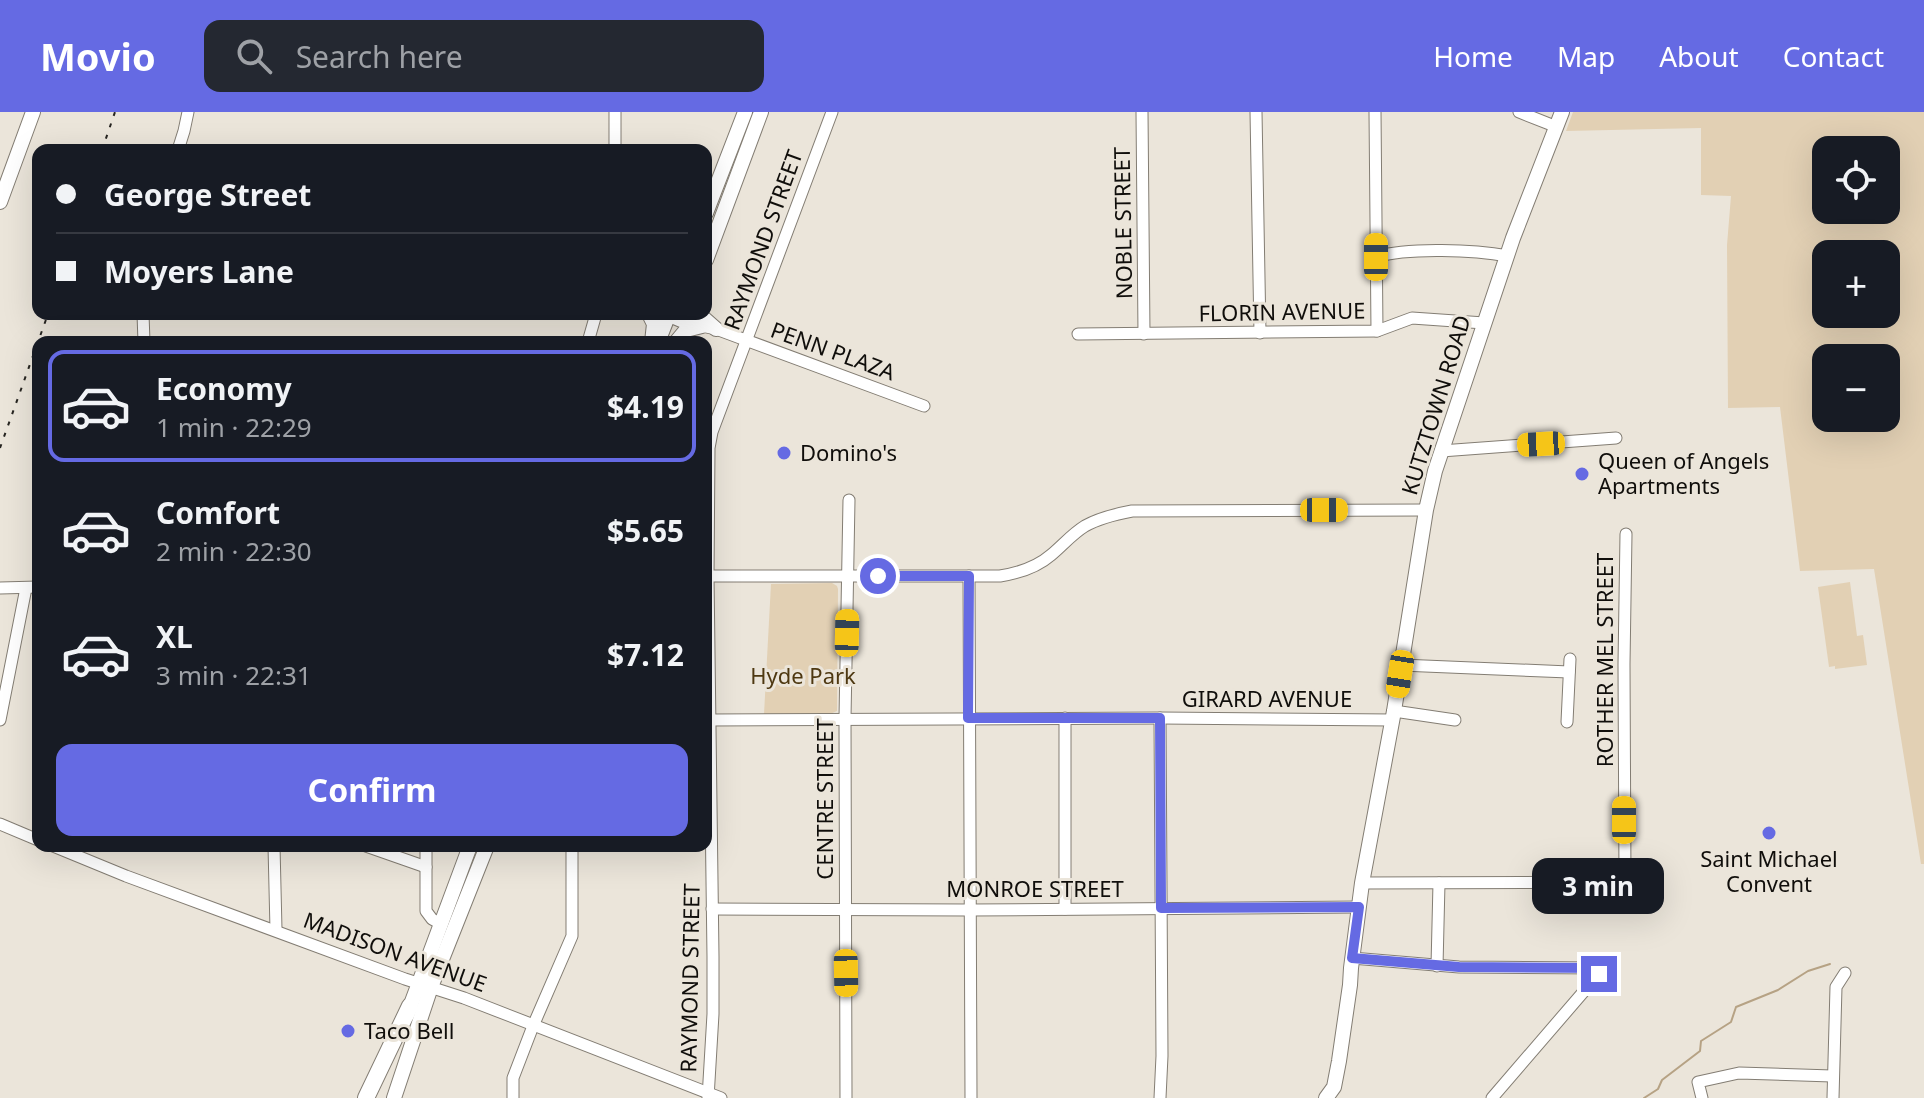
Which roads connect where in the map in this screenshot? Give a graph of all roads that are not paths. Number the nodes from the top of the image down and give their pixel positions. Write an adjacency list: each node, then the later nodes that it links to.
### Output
1 (33, 112): 16 (main road)
2 (188, 112): 13 (street)
3 (615, 112): 14 (street)
4 (745, 112): 15 (main road)
5 (761, 112): 17 (main road)
6 (832, 112): 27 (street, RAYMOND STREET)
7 (1142, 112): 25 (street, NOBLE STREET)
8 (1256, 112): 23 (street)
9 (1375, 112): 19 (street)
10 (1519, 112): 12 (street)
11 (1562, 112): 12 (main road, KUTZTOWN ROAD)
12 (1557, 127): 18 (main road, KUTZTOWN ROAD)
13 (180, 144)
14 (615, 144)
15 (712, 197)
16 (0, 202)
17 (712, 244)
18 (1508, 256): 19 (street); 21 (main road, KUTZTOWN ROAD)
19 (1376, 257): 22 (street)
20 (706, 323): 26 (main road); 27 (street, PENN PLAZA)
21 (1484, 323): 22 (street, FLORIN AVENUE); 31 (main road, KUTZTOWN ROAD)
22 (1377, 331): 23 (street, FLORIN AVENUE)
23 (1260, 333): 25 (street, FLORIN AVENUE)
24 (1078, 334): 25 (street, FLORIN AVENUE)
25 (1144, 334)
26 (680, 336)
27 (747, 341): 28 (street, PENN PLAZA); 29 (street, RAYMOND STREET)
28 (924, 406)
29 (712, 436)
30 (1616, 438): 31 (street)
31 (1441, 451): 33 (main road, KUTZTOWN ROAD)
32 (849, 500): 36 (street, CENTRE STREET)
33 (1426, 510): 37 (street); 40 (main road, KUTZTOWN ROAD)
34 (1626, 534): 62 (street, ROTHER MEL STREET)
35 (712, 576): 36 (street)
36 (848, 576): 37 (street); 42 (street, CENTRE STREET)
37 (969, 576): 43 (street)
38 (0, 588): 39 (street)
39 (32, 588): 46 (street)
40 (1401, 665): 41 (main road, KUTZTOWN ROAD); 49 (street)
41 (1393, 716): 45 (street, GIRARD AVENUE); 48 (street, GIRARD AVENUE); 61 (main road, KUTZTOWN ROAD)
42 (845, 718): 43 (street, GIRARD AVENUE); 47 (street, GIRARD AVENUE); 66 (street, CENTRE STREET)
43 (968, 718): 44 (street, GIRARD AVENUE); 68 (street)
44 (1065, 718): 45 (street, GIRARD AVENUE); 67 (street)
45 (1160, 718): 64 (street)
46 (0, 720)
47 (712, 720)
48 (1455, 720)
49 (1567, 722)
50 (0, 824): 51 (street)
51 (32, 837)
52 (68, 852): 70 (street, MADISON AVENUE)
53 (274, 852): 70 (street)
54 (383, 852): 60 (street)
55 (426, 852): 60 (street)
56 (468, 852): 69 (main road)
57 (484, 852): 74 (main road)
58 (572, 852): 76 (street)
59 (710, 852): 65 (street, RAYMOND STREET)
60 (426, 867): 69 (street)
61 (1362, 883): 62 (street); 63 (main road, KUTZTOWN ROAD)
62 (1439, 883): 72 (street)
63 (1359, 907): 64 (street, MONROE STREET); 71 (main road, KUTZTOWN ROAD)
64 (1161, 908): 67 (street, MONROE STREET); 87 (street)
65 (712, 909): 66 (street, MONROE STREET); 79 (street, RAYMOND STREET)
66 (845, 909): 68 (street, MONROE STREET); 85 (street, CENTRE STREET)
67 (1065, 909): 68 (street, MONROE STREET)
68 (970, 910): 86 (street)
69 (441, 924): 74 (main road)
70 (276, 930): 74 (street, MADISON AVENUE)
71 (1352, 958): 72 (street); 78 (main road, KUTZTOWN ROAD)
72 (1437, 966): 88 (street)
73 (1845, 973): 77 (street)
74 (425, 985): 75 (main road); 76 (street, MADISON AVENUE); 82 (main road)
75 (410, 1006): 80 (highway); 81 (main road)
76 (533, 1026): 79 (street, MADISON AVENUE); 83 (street)
77 (1832, 1076): 89 (street); 90 (street)
78 (1331, 1094)
79 (708, 1095): 84 (street, MADISON AVENUE)
80 (366, 1098)
81 (376, 1098)
82 (394, 1098)
83 (513, 1098)
84 (721, 1098)
85 (846, 1098)
86 (971, 1098)
87 (1160, 1098)
88 (1492, 1098)
89 (1702, 1098)
90 (1833, 1098)

